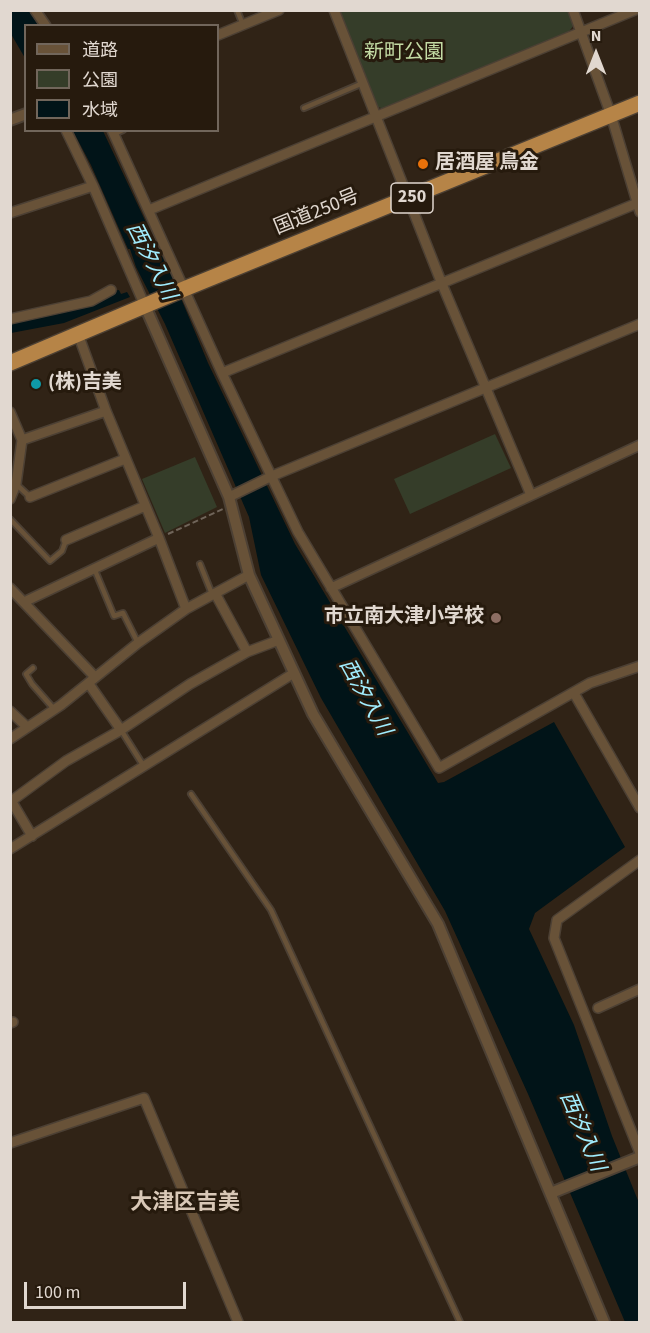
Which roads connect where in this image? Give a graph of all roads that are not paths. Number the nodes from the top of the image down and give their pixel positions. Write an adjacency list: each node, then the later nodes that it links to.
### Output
1 (35, 10): 7 (street)
2 (237, 10): 8 (lane)
3 (279, 10): 8 (street)
4 (334, 10): 11 (street)
5 (573, 10): 9 (street)
6 (635, 10): 9 (street)
7 (44, 24)
8 (243, 25): 10 (street)
9 (581, 33): 14 (street); 15 (street)
10 (219, 35)
11 (363, 83): 13 (lane); 15 (street)
12 (639, 103): 14 (highway, 国道250号 / 250)
13 (304, 108)
14 (611, 116): 19 (highway, 国道250号 / 250); 20 (street)
15 (376, 118): 19 (street); 21 (street)
16 (67, 132): 18 (street)
17 (116, 132): 21 (street)
18 (93, 186): 22 (street); 26 (street)
19 (408, 200): 23 (street); 24 (highway, 国道250号 / 250)
20 (638, 206): 23 (street)
21 (149, 210): 24 (street)
22 (10, 213)
23 (442, 284): 31 (street); 32 (street)
24 (184, 289): 26 (highway, 国道250号 / 250); 31 (street)
25 (111, 290): 27 (street)
26 (145, 306): 29 (highway, 国道250号 / 250); 43 (street)
27 (10, 319)
28 (639, 324): 32 (street)
29 (78, 334): 30 (highway, 国道250号 / 250); 33 (street)
30 (10, 363)
31 (222, 373): 38 (street)
32 (485, 389): 38 (street); 40 (street)
33 (106, 411): 35 (street); 37 (street)
34 (10, 412): 35 (street)
35 (22, 440): 39 (street)
36 (639, 445): 40 (street)
37 (126, 459): 41 (street); 44 (street)
38 (272, 476): 43 (street); 52 (street)
39 (16, 484): 41 (lane); 42 (street)
40 (531, 495): 52 (street)
41 (30, 497)
42 (10, 499)
43 (230, 501): 50 (street)
44 (145, 506): 46 (street); 47 (street)
45 (10, 519): 47 (lane)
46 (159, 538): 49 (street); 55 (street)
47 (66, 540)
48 (200, 564): 53 (lane)
49 (94, 568): 54 (street); 57 (lane)
50 (249, 576): 53 (street); 56 (street)
51 (10, 588): 54 (street)
52 (331, 588): 63 (street)
53 (214, 593): 55 (street); 58 (street)
54 (24, 602): 62 (street)
55 (186, 609): 57 (street)
56 (279, 640): 58 (street); 61 (street)
57 (138, 644): 62 (street)
58 (247, 652): 67 (street)
59 (639, 666): 63 (street)
60 (33, 668): 64 (lane)
61 (294, 673): 69 (street); 80 (street)
62 (92, 680): 64 (street); 67 (street)
63 (574, 693): 72 (street)
64 (54, 710): 66 (street)
65 (10, 711): 66 (street)
66 (27, 727): 68 (street)
67 (121, 730): 69 (lane); 71 (street)
68 (10, 739)
69 (143, 765): 73 (street)
70 (191, 794): 82 (lane)
71 (11, 802): 73 (street)
72 (639, 808)
73 (32, 836): 74 (street)
74 (10, 849)
75 (639, 860): 79 (street)
76 (639, 990): 77 (street)
77 (598, 1008)
78 (10, 1143): 81 (street)
79 (639, 1155): 80 (street)
80 (551, 1193): 83 (street)
81 (238, 1323)
82 (460, 1323)
83 (604, 1323)

